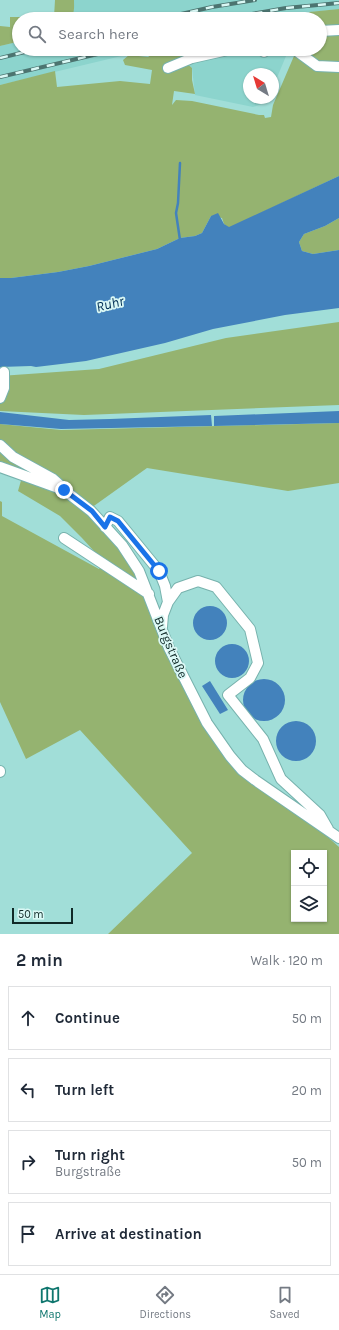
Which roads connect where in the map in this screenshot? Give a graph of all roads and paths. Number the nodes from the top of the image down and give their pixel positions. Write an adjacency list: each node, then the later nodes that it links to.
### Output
1 (339, 30): 2 (street)
2 (327, 33)
3 (327, 35): 4 (street)
4 (339, 38)
5 (201, 56): 8 (street)
6 (303, 56): 7 (street)
7 (339, 67)
8 (168, 68)
9 (4, 372): 10 (street)
10 (0, 398)
11 (0, 445): 13 (street)
12 (0, 467): 13 (street, Burgstraße)
13 (64, 490): 14 (street, Burgstraße)
14 (105, 527): 16 (street, Burgstraße); 17 (street)
15 (64, 538): 16 (street)
16 (149, 594): 18 (street, Burgstraße)
17 (168, 602): 18 (street); 19 (street)
18 (162, 628): 19 (street, Burgstraße)
19 (330, 832): 20 (street, Burgstraße)
20 (339, 838)

